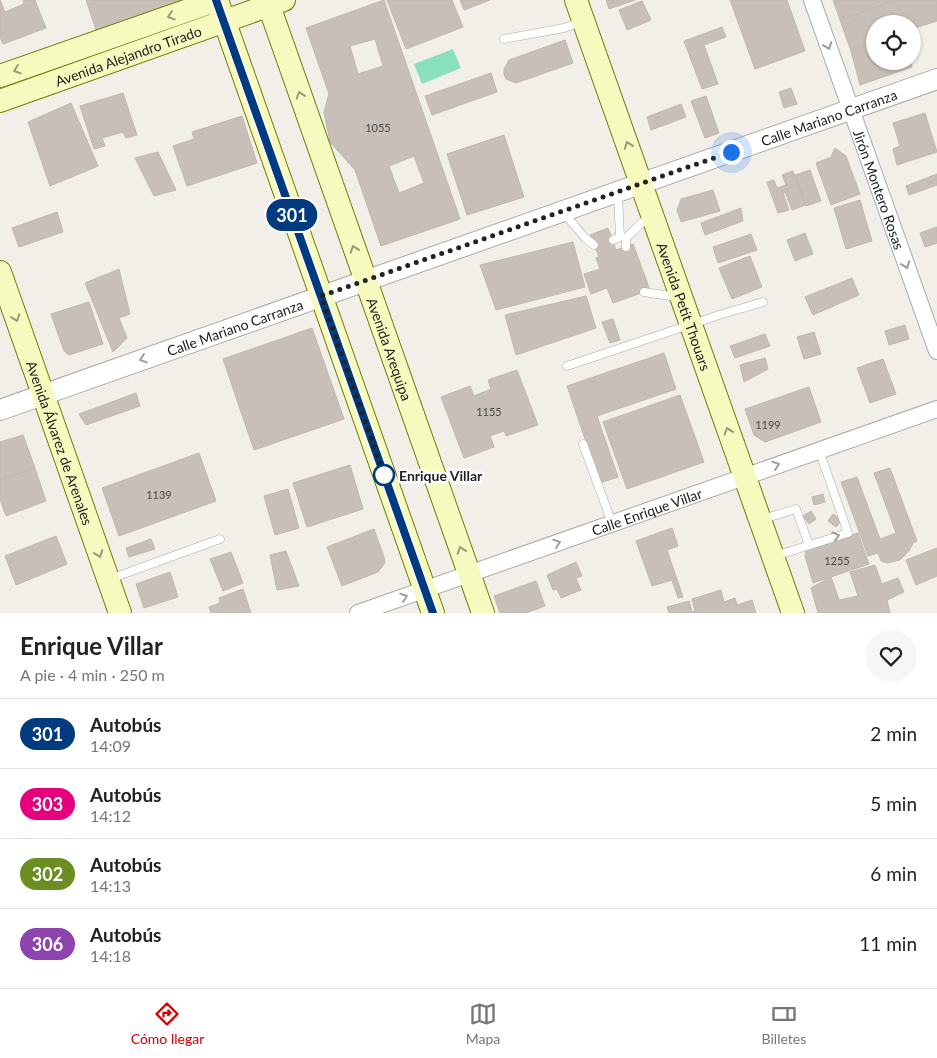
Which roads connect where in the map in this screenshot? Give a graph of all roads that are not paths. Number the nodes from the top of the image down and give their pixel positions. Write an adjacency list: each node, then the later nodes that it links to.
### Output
1 (217, 0): 5 (main road); 8 (main road, Avenida Alejandro Tirado, one-way to 8)
2 (576, 0): 6 (main road, Avenida Petit Thouars)
3 (812, 0): 11 (street, Jirón Montero Rosas, one-way to 11)
4 (273, 2): 5 (main road, Avenida Alejandro Tirado); 18 (main road, Avenida Arequipa, one-way to 4)
5 (224, 22): 10 (main road, Avenida Alejandro Tirado); 20 (main road)
6 (584, 22): 7 (lane); 12 (main road, Avenida Petit Thouars, one-way to 6)
7 (504, 39)
8 (0, 76)
9 (937, 79): 11 (street, Calle Mariano Carranza)
10 (0, 101)
11 (851, 110): 12 (street, Calle Mariano Carranza); 24 (street, Jirón Montero Rosas, one-way to 24)
12 (641, 184): 13 (street, Calle Mariano Carranza); 15 (main road, Avenida Petit Thouars)
13 (618, 192): 14 (street, Calle Mariano Carranza); 15 (lane)
14 (563, 211): 16 (lane); 18 (street, Calle Mariano Carranza)
15 (652, 214): 21 (main road, Avenida Petit Thouars)
16 (594, 245)
17 (0, 272): 26 (main road, Avenida Álvarez de Arenales, one-way to 26)
18 (366, 281): 20 (street, Calle Mariano Carranza); 37 (main road, Avenida Arequipa, one-way to 18)
19 (644, 292): 21 (lane)
20 (321, 296): 26 (street, Calle Mariano Carranza, one-way to 26); 39 (main road)
21 (681, 298): 23 (main road, Avenida Petit Thouars)
22 (763, 302): 23 (lane)
23 (691, 325): 25 (lane); 31 (main road, Avenida Petit Thouars, one-way to 23)
24 (937, 351)
25 (567, 366)
26 (42, 395): 28 (street, Calle Mariano Carranza); 38 (main road, Avenida Álvarez de Arenales, one-way to 38)
27 (937, 408): 30 (street, Calle Enrique Villar)
28 (0, 410)
29 (583, 444): 33 (lane)
30 (819, 450): 31 (street, Calle Enrique Villar, one-way to 30); 35 (lane, one-way to 30)
31 (745, 476): 32 (main road, Avenida Petit Thouars); 33 (street, Calle Enrique Villar)
32 (760, 520): 35 (lane); 36 (main road, Avenida Petit Thouars)
33 (612, 523): 37 (street, Calle Enrique Villar, one-way to 33)
34 (220, 539): 38 (lane)
35 (809, 545): 36 (lane)
36 (773, 557): 44 (main road, Avenida Petit Thouars)
37 (469, 574): 39 (street, Calle Enrique Villar); 43 (main road, Avenida Arequipa)
38 (108, 580): 40 (main road, Avenida Álvarez de Arenales)
39 (425, 590): 41 (street, Calle Enrique Villar, one-way to 39); 42 (main road)
40 (120, 613)
41 (358, 613)
42 (433, 613)
43 (483, 613)
44 (793, 613)

